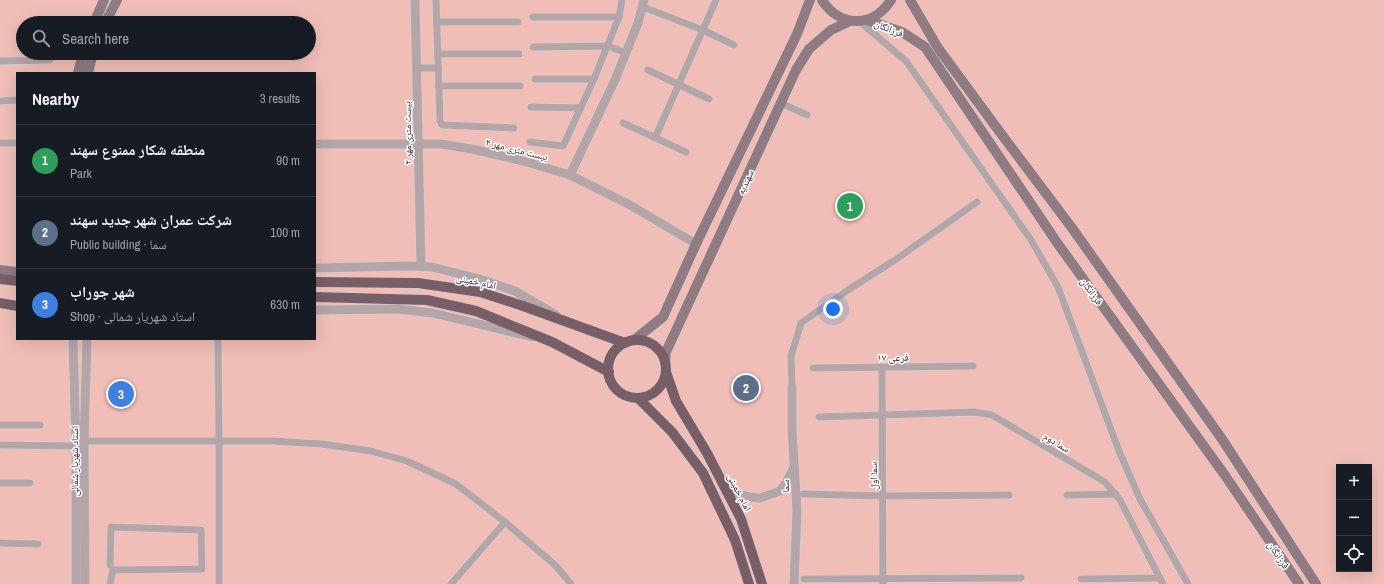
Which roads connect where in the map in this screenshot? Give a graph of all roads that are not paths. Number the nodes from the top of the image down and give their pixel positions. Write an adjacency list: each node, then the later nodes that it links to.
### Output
1 (104, 0): 12 (main road)
2 (117, 0): 13 (main road)
3 (415, 0): 30 (street, بیست متری مهر ۲)
4 (436, 0): 17 (street)
5 (622, 0): 15 (street)
6 (716, 0): 19 (street)
7 (810, 0): 58 (main road, سهندیه)
8 (822, 0): 16 (main road, فرزانگان)
9 (891, 0): 16 (main road, سهندیه)
10 (910, 0): 123 (main road, فرزانگان)
11 (644, 3): 19 (street); 23 (street)
12 (97, 16)
13 (109, 16)
14 (533, 17): 15 (street)
15 (620, 17): 21 (street)
16 (859, 21): 43 (main road, سهندیه); 121 (street); 122 (main road, فرزانگان)
17 (437, 22): 18 (street); 24 (street)
18 (518, 22)
19 (703, 30): 20 (street); 37 (street)
20 (734, 45)
21 (608, 46): 22 (street); 23 (street); 36 (street)
22 (533, 47)
23 (626, 53): 56 (street)
24 (438, 54): 25 (street); 31 (street)
25 (519, 54)
26 (50, 60): 29 (street)
27 (81, 60): 33 (main road)
28 (91, 60): 34 (main road)
29 (0, 61)
30 (417, 68): 31 (street); 54 (street, بیست متری مهر ۲)
31 (438, 68): 38 (street)
32 (648, 70): 37 (street)
33 (78, 72)
34 (88, 72)
35 (535, 79): 36 (street)
36 (594, 80): 45 (street)
37 (679, 85): 40 (street); 49 (street)
38 (438, 86): 39 (street); 48 (street)
39 (520, 86)
40 (709, 99)
41 (16, 100): 42 (street)
42 (0, 101)
43 (781, 103): 46 (street); 59 (main road, سهندیه)
44 (531, 107): 45 (street)
45 (581, 108): 50 (street)
46 (807, 115)
47 (623, 123): 49 (street)
48 (514, 128)
49 (655, 138): 55 (street)
50 (530, 142)
51 (0, 143): 52 (street)
52 (16, 144)
53 (316, 144): 54 (street, بیست متری مهر ۴)
54 (418, 144): 56 (street, بیست متری مهر ۴); 60 (street, بیست متری مهر ۲)
55 (686, 152)
56 (570, 175): 58 (street, بیست متری مهر ۴)
57 (977, 202): 84 (street)
58 (696, 244): 59 (main road); 78 (main road, سهندیه)
59 (712, 253): 80 (main road, سهندیه)
60 (421, 266): 61 (street); 73 (street)
61 (316, 268)
62 (0, 270): 63 (main road)
63 (16, 272)
64 (0, 279): 65 (main road)
65 (16, 281)
66 (316, 282): 73 (main road, امام خمینی)
67 (316, 297): 77 (main road)
68 (0, 303): 69 (main road)
69 (16, 307)
70 (16, 307): 71 (main road)
71 (0, 308)
72 (316, 310): 77 (street)
73 (569, 323): 78 (main road, امام خمینی)
74 (73, 340): 93 (street, استاد شهریار شمالی)
75 (87, 340): 91 (street, استاد شهریار شمالی)
76 (218, 340): 90 (street)
77 (552, 342): 83 (main road)
78 (629, 342): 80 (main road); 83 (main road)
79 (973, 366): 81 (street, فرعی ۱۷)
80 (666, 367): 85 (main road); 97 (main road, امام خمینی)
81 (882, 367): 82 (street, فرعی ۱۷); 86 (street, سما اول)
82 (813, 368)
83 (609, 372): 85 (main road)
84 (792, 387): 94 (street, سما)
85 (638, 398): 118 (main road)
86 (883, 415): 87 (street, سما دوم); 99 (street, سما دوم); 102 (street, سما اول)
87 (819, 418)
88 (0, 425): 89 (street)
89 (40, 425)
90 (219, 440): 91 (street); 103 (street); 115 (street)
91 (84, 441): 113 (street, استاد شهریار شمالی)
92 (0, 445): 93 (street)
93 (76, 446): 112 (street, استاد شهریار شمالی)
94 (794, 466): 97 (street); 120 (street, سما)
95 (0, 483): 96 (street)
96 (30, 483)
97 (726, 489): 119 (main road, امام خمینی)
98 (803, 494): 102 (street)
99 (1116, 494): 101 (street); 110 (street, سما دوم)
100 (1009, 495): 102 (street)
101 (1067, 495)
102 (884, 496): 111 (street, سما اول)
103 (505, 522): 116 (street); 117 (street)
104 (0, 543): 105 (street)
105 (38, 544)
106 (110, 565): 114 (street)
107 (1020, 578): 111 (street)
108 (804, 579): 111 (street)
109 (1081, 579): 110 (street)
110 (1161, 581)
111 (884, 582)
112 (76, 584)
113 (85, 584)
114 (110, 584)
115 (219, 584)
116 (451, 584)
117 (571, 584)
118 (749, 584)
119 (762, 584)
120 (794, 584)
121 (1188, 584)
122 (1299, 584)
123 (1316, 584)

